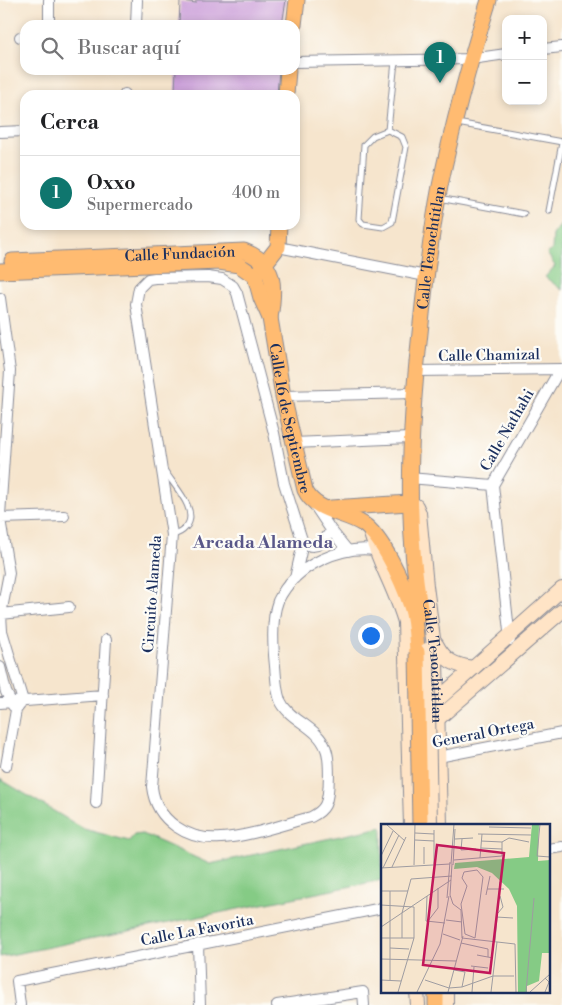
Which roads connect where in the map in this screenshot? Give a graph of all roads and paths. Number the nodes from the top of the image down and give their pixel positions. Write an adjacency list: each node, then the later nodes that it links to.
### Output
1 (49, 0): 5 (street)
2 (137, 0): 6 (street)
3 (297, 0): 7 (main road)
4 (489, 0): 11 (main road, Calle Tenochtitlan)
5 (49, 20)
6 (136, 20)
7 (295, 20)
8 (562, 47): 9 (street)
9 (547, 49)
10 (502, 55): 11 (street)
11 (471, 59): 12 (street); 16 (main road, Calle Tenochtitlan)
12 (395, 60): 13 (street); 17 (lane)
13 (300, 62)
14 (288, 75): 15 (main road)
15 (286, 90)
16 (455, 123): 20 (lane); 21 (main road, Calle Tenochtitlan)
17 (388, 130): 17 (lane)
18 (20, 131): 19 (street)
19 (0, 132)
20 (562, 142): 22 (lane)
21 (438, 198): 23 (lane); 32 (main road, Calle Tenochtitlan)
22 (549, 211)
23 (524, 214)
24 (279, 230): 25 (main road)
25 (278, 247): 28 (main road); 32 (street)
26 (54, 258): 27 (main road, Calle Fundación); 28 (main road, Calle Fundación); 29 (street)
27 (0, 261)
28 (266, 264): 31 (main road); 34 (main road)
29 (0, 267)
30 (0, 271): 31 (main road, Calle Fundación)
31 (255, 276): 34 (main road)
32 (426, 276): 36 (main road, Calle Tenochtitlan)
33 (0, 298): 42 (street)
34 (270, 318): 38 (main road, Calle 16 de Septiembre)
35 (561, 369): 36 (street, Calle Chamizal); 44 (street, Calle Nathahi)
36 (417, 371): 37 (main road, Calle Tenochtitlan)
37 (415, 393): 38 (street); 39 (main road, Calle Tenochtitlan)
38 (283, 396): 40 (main road, Calle 16 de Septiembre)
39 (410, 438): 40 (street); 43 (main road, Calle Tenochtitlan)
40 (294, 443): 47 (main road, Calle 16 de Septiembre)
41 (162, 467): 52 (street, Circuito Alameda); 52 (lane); 53 (street, Circuito Alameda)
42 (2, 469): 49 (street)
43 (409, 478): 44 (street, Calle Nathahi); 45 (main road, Calle Tenochtitlan)
44 (493, 485): 61 (street)
45 (409, 503): 46 (main road, Calle 16 de Septiembre); 64 (main road, Calle Tenochtitlan)
46 (375, 505): 47 (main road, Calle 16 de Septiembre); 50 (street)
47 (320, 506): 50 (main road, Calle 16 de Septiembre); 51 (street)
48 (64, 516): 49 (street)
49 (0, 517): 60 (street)
50 (366, 526): 55 (main road)
51 (331, 530): 53 (street); 54 (street)
52 (172, 535): 56 (street, Circuito Alameda)
53 (303, 543): 56 (street, Circuito Alameda)
54 (348, 551): 55 (street, Circuito Alameda); 56 (street, Circuito Alameda)
55 (380, 551): 64 (main road); 72 (street, Calle Tenochtitlan)
56 (295, 578)
57 (562, 589): 61 (street)
58 (69, 607): 60 (street)
59 (562, 611): 65 (street)
60 (1, 614): 63 (street)
61 (510, 636): 65 (street); 67 (street)
62 (106, 640): 68 (street)
63 (2, 647): 69 (street)
64 (426, 648): 67 (street); 70 (street, Calle Tenochtitlan); 81 (main road, Calle Tenochtitlan, bridge); 82 (street, Calle Tenochtitlan, bridge)
65 (513, 654): 73 (street)
66 (0, 667): 71 (street)
67 (472, 668): 70 (street)
68 (103, 695): 69 (street); 79 (street)
69 (23, 701): 71 (street)
70 (437, 701): 72 (street); 73 (street, Calle Tenochtitlan)
71 (9, 705): 78 (street)
72 (408, 719): 75 (street, Calle Tenochtitlan)
73 (437, 720): 75 (street); 76 (street, Calle Tenochtitlan)
74 (562, 733): 76 (street, General Ortega)
75 (409, 737): 77 (street, Calle Tenochtitlan)
76 (438, 757): 77 (street, General Ortega); 83 (street, Calle Tenochtitlan)
77 (410, 763): 80 (street, Calle Tenochtitlan)
78 (6, 766)
79 (96, 803)
80 (411, 824)
81 (420, 824)
82 (430, 824)
83 (440, 824)
84 (381, 908): 85 (street, Calle La Favorita)
85 (198, 944): 90 (street, Calle La Favorita); 91 (street)
86 (417, 992): 94 (street)
87 (426, 992): 95 (street)
88 (436, 992): 96 (main road)
89 (446, 992): 97 (street)
90 (20, 1005)
91 (200, 1005)
92 (277, 1005): 93 (street)
93 (364, 1005)
94 (418, 1005)
95 (427, 1005)
96 (436, 1005)
97 (446, 1005)

